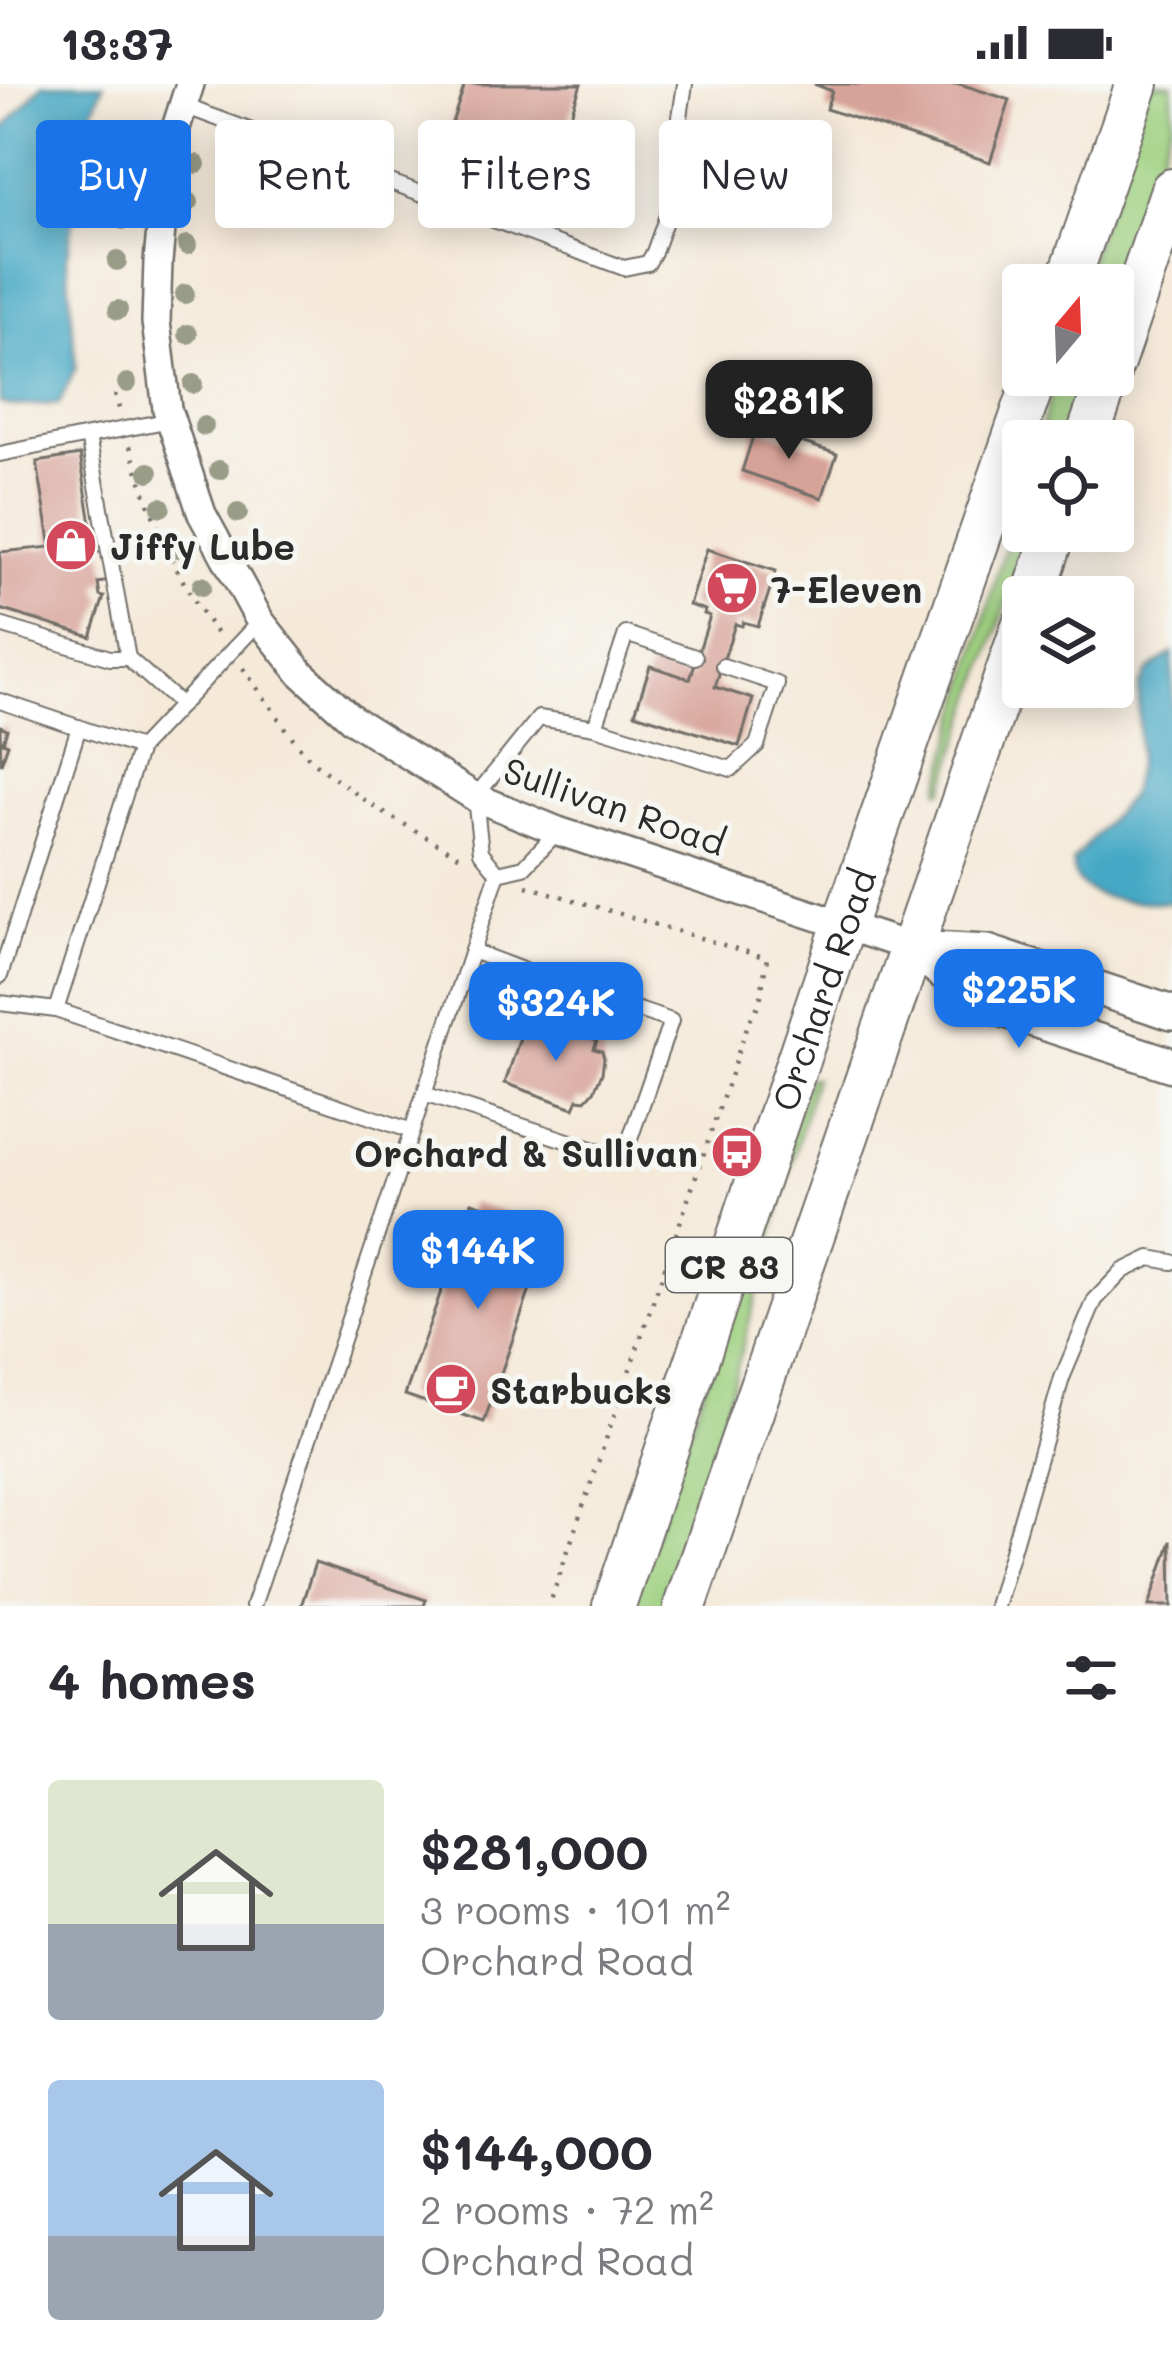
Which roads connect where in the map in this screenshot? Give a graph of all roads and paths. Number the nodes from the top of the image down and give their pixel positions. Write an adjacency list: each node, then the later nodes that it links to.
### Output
1 (685, 84): 3 (lane)
2 (1137, 84): 5 (main road)
3 (187, 95): 8 (street, Sullivan Road)
4 (1172, 190): 6 (main road)
5 (1074, 264)
6 (1134, 301)
7 (1029, 396): 25 (main road, Orchard Road / CR 83)
8 (171, 420): 9 (lane); 11 (street, Sullivan Road)
9 (88, 436): 10 (lane); 14 (lane)
10 (0, 454)
11 (260, 621): 18 (lane); 22 (street, Sullivan Road)
12 (0, 625): 14 (lane)
13 (694, 657): 20 (lane)
14 (128, 658): 18 (lane)
15 (723, 666): 20 (lane)
16 (1002, 687): 26 (main road, Orchard Road / CR 83)
17 (0, 701): 19 (lane)
18 (181, 705): 21 (lane)
19 (79, 727): 21 (lane); 29 (lane)
20 (595, 727): 22 (lane)
21 (140, 748): 33 (lane)
22 (475, 796): 23 (street, Sullivan Road); 24 (lane)
23 (558, 831): 24 (lane); 25 (street, Sullivan Road)
24 (498, 873): 27 (lane)
25 (844, 924): 26 (street, Sullivan Road); 41 (main road, Orchard Road / CR 83)
26 (913, 948): 34 (street, Sullivan Road); 35 (street, Sullivan Road); 42 (main road, Orchard Road / CR 83)
27 (472, 951): 30 (lane); 36 (lane)
28 (767, 958): 40 (path)
29 (0, 976)
30 (538, 976)
31 (576, 989): 36 (lane)
32 (0, 1003): 33 (lane)
33 (56, 1010): 37 (lane)
34 (1172, 1012)
35 (1172, 1065)
36 (424, 1094): 37 (lane)
37 (412, 1131): 39 (lane)
38 (1172, 1262): 43 (lane)
39 (254, 1606)
40 (549, 1606)
41 (614, 1606)
42 (685, 1606)
43 (996, 1606)

